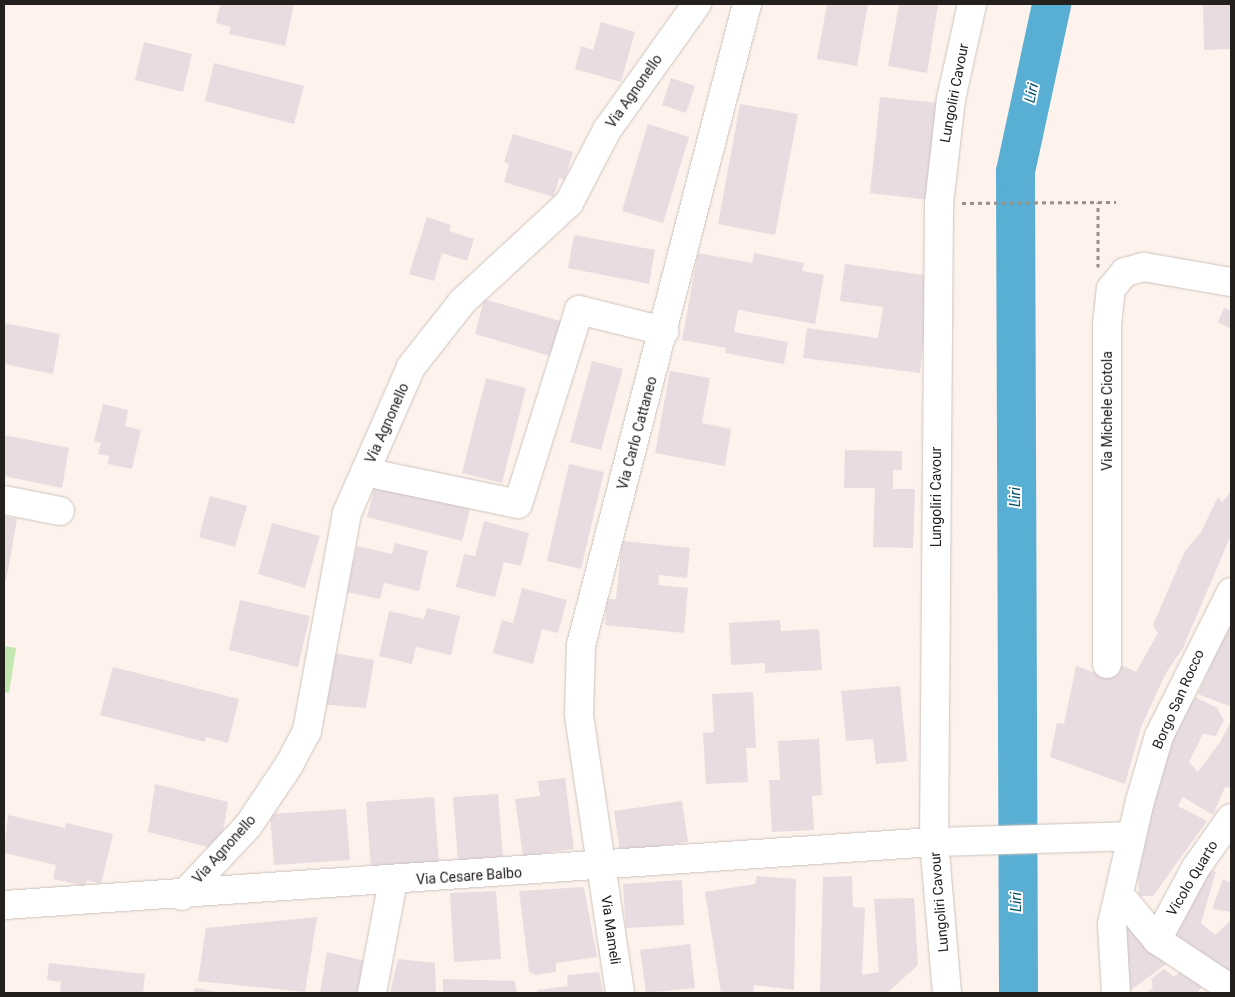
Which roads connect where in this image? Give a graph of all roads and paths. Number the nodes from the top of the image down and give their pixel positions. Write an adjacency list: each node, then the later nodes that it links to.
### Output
1 (697, 4): 8 (street, Via Agnonello)
2 (747, 4): 7 (street, Via Carlo Cattaneo)
3 (972, 4): 15 (street, Lungoliri Cavour)
4 (1116, 202): 5 (path)
5 (958, 203)
6 (1231, 282): 12 (street, Via Michele Ciotola)
7 (664, 331): 8 (street); 16 (street, Via Carlo Cattaneo)
8 (365, 472): 19 (street, Via Agnonello)
9 (4, 500): 10 (street)
10 (60, 512)
11 (1231, 592): 14 (street, Borgo San Rocco)
12 (1107, 664)
13 (1231, 818): 21 (street, Vicolo Quarto)
14 (1134, 823): 15 (street, Via Cesare Balbo); 18 (street, Borgo San Rocco)
15 (934, 842): 16 (street, Via Cesare Balbo); 25 (street, Lungoliri Cavour)
16 (602, 866): 17 (street, Via Cesare Balbo); 24 (street, Via Mameli)
17 (393, 881): 19 (street, Via Cesare Balbo); 23 (street)
18 (1119, 894): 21 (street); 26 (street, Borgo San Rocco)
19 (182, 896): 20 (street, Via Cesare Balbo)
20 (4, 905)
21 (1157, 940): 22 (street)
22 (1231, 989)
23 (372, 993)
24 (620, 993)
25 (947, 993)
26 (1116, 993)

